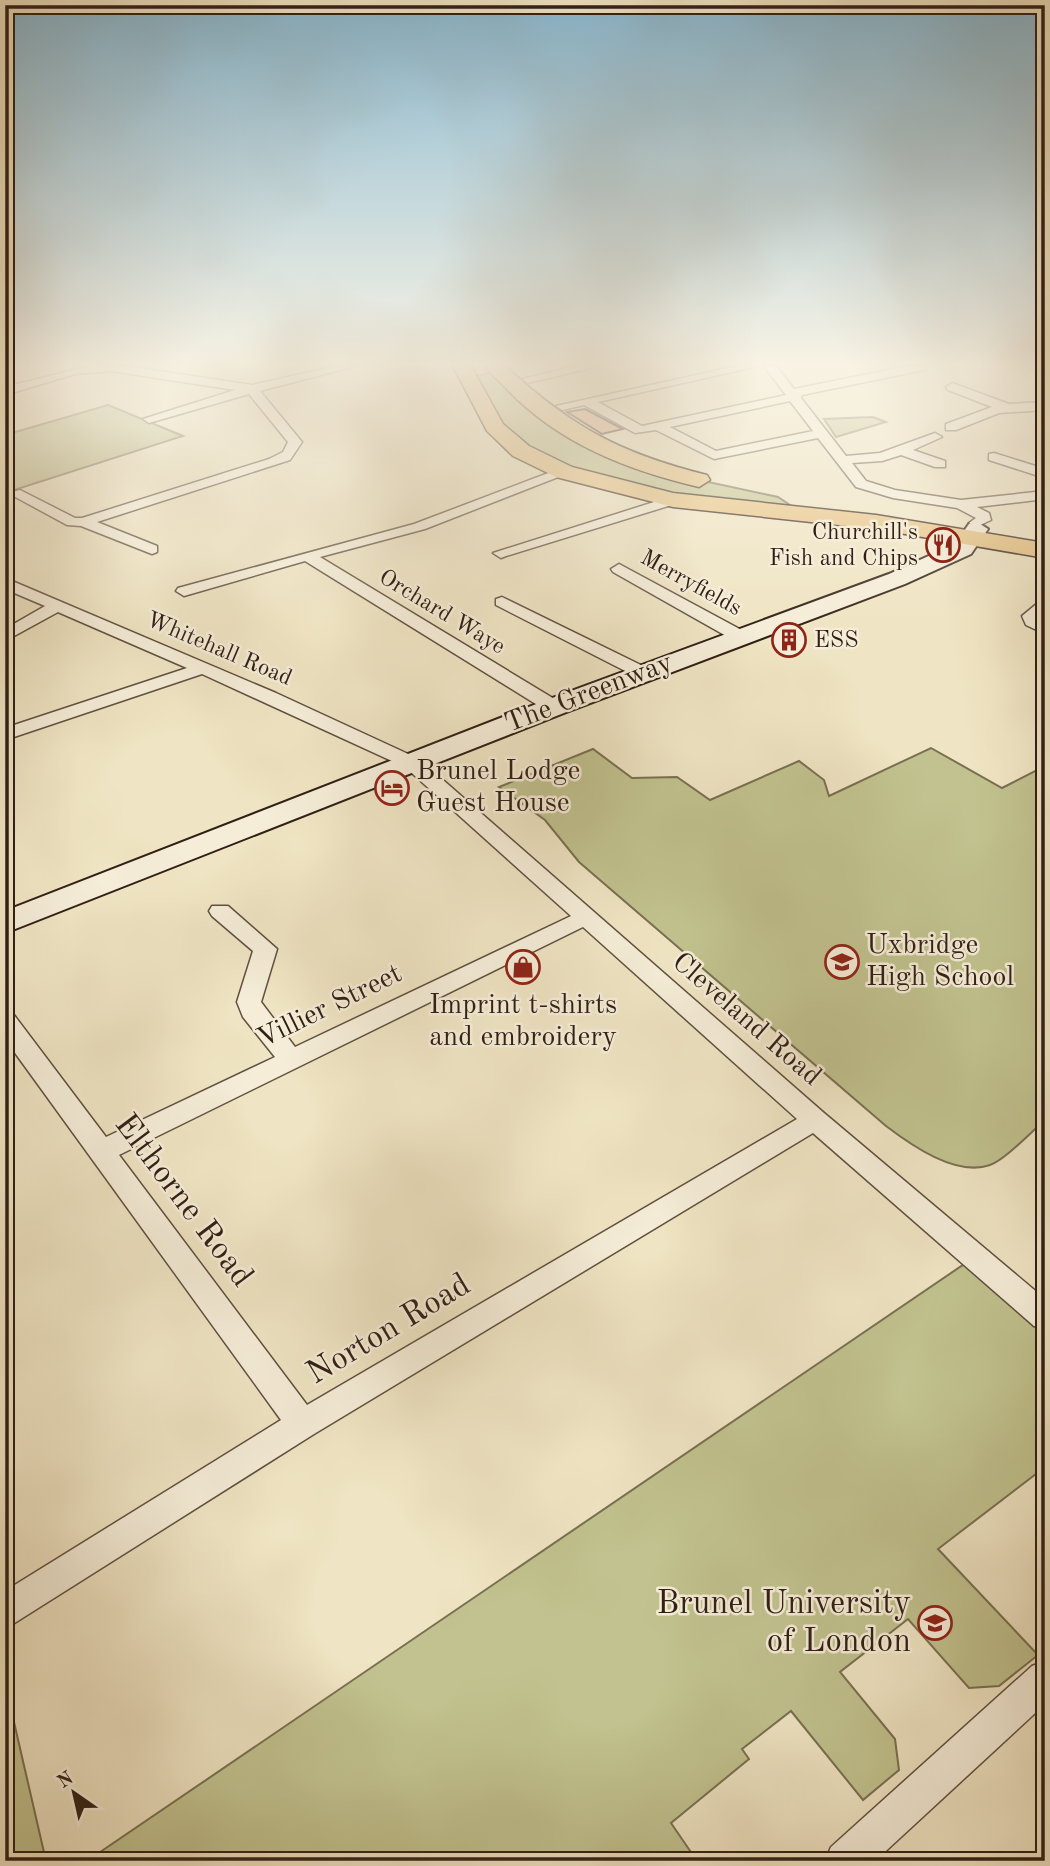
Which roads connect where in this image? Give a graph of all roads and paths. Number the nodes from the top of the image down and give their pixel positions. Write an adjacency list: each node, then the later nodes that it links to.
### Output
1 (290, 453): 17 (street)
2 (525, 453): 10 (main road)
3 (611, 453): 15 (main road)
4 (838, 453): 8 (street)
5 (893, 453): 8 (street)
6 (910, 453): 9 (street)
7 (994, 457): 11 (street)
8 (844, 460): 16 (street)
9 (940, 464)
10 (564, 472): 14 (main road); 22 (street, Orchard Waye)
11 (1045, 474)
12 (15, 493): 17 (street)
13 (1045, 495): 16 (street)
14 (673, 500): 15 (main road); 21 (street)
15 (763, 502): 16 (main road)
16 (972, 520): 18 (main road); 20 (main road); 31 (street, The Greenway)
17 (83, 522): 19 (street)
18 (1045, 539)
19 (152, 549)
20 (1045, 551)
21 (501, 553)
22 (307, 556): 25 (street, Orchard Waye); 34 (street, Orchard Waye)
23 (619, 569): 31 (street, Merryfields)
24 (5, 583): 28 (street, Whitehall Road)
25 (184, 591)
26 (1045, 601): 29 (street)
27 (502, 602): 33 (street)
28 (57, 606): 30 (street); 32 (street, Whitehall Road)
29 (1045, 629)
30 (5, 636)
31 (741, 637): 33 (street, The Greenway)
32 (203, 668): 35 (street); 36 (street, Whitehall Road)
33 (643, 673): 34 (street, The Greenway)
34 (554, 706): 36 (street, The Greenway)
35 (5, 734)
36 (412, 764): 38 (street, Cleveland Road); 39 (street, The Greenway)
37 (220, 911): 41 (street)
38 (584, 918): 41 (street, Villier Street); 42 (street, Cleveland Road)
39 (5, 923)
40 (5, 1021): 43 (street, Elthorne Road)
41 (291, 1059): 43 (street, Villier Street)
42 (815, 1120): 44 (street, Cleveland Road); 45 (street, Norton Road)
43 (102, 1151): 45 (street, Elthorne Road)
44 (1045, 1317)
45 (303, 1424): 46 (street, Norton Road)
46 (5, 1611)
47 (1045, 1679): 48 (street)
48 (845, 1861)

